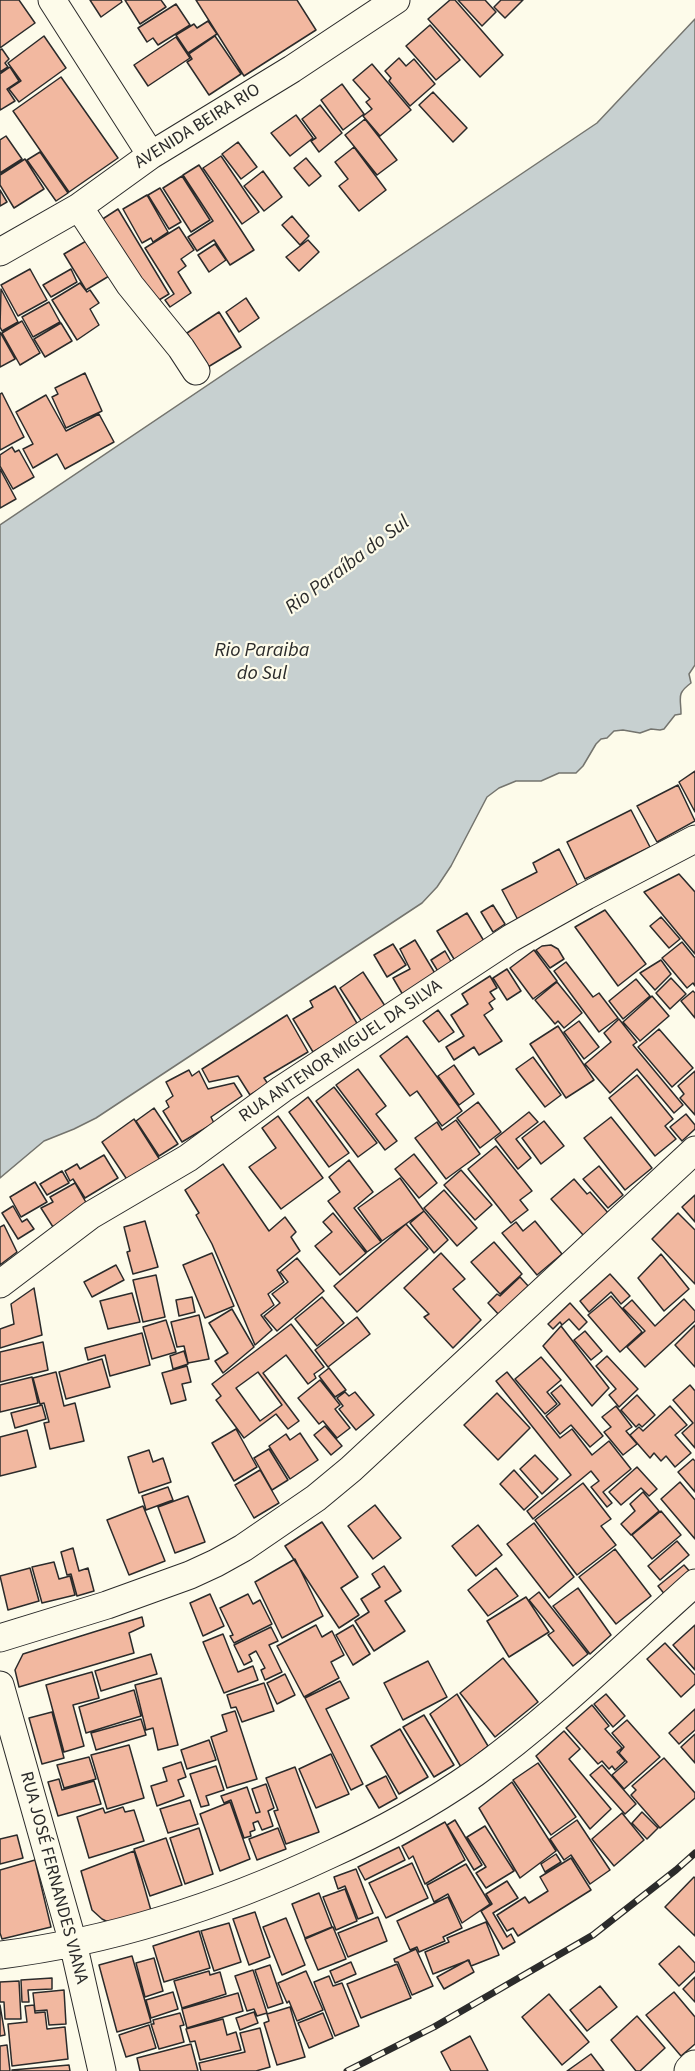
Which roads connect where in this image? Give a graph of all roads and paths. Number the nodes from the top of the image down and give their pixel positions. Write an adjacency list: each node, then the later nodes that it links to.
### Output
1 (52, 0): 3 (street)
2 (396, 0): 3 (street, AVENIDA BEIRA RIO)
3 (151, 155): 4 (street, AVENIDA BEIRA RIO)
4 (79, 207): 5 (street, AVENIDA BEIRA RIO); 6 (street)
5 (0, 252)
6 (196, 371)
7 (691, 848): 9 (street, RUA ANTENOR MIGUEL DA SILVA)
8 (695, 1150): 11 (street)
9 (0, 1284)
10 (695, 1583): 13 (street)
11 (0, 1638)
12 (0, 1685): 13 (street, RUA JOSÉ FERNANDES VIANA)
13 (73, 1943): 14 (street); 16 (street, RUA JOSÉ FERNANDES VIANA)
14 (0, 1955)
15 (695, 2067): 17 (street)
16 (102, 2071)
17 (691, 2071)

